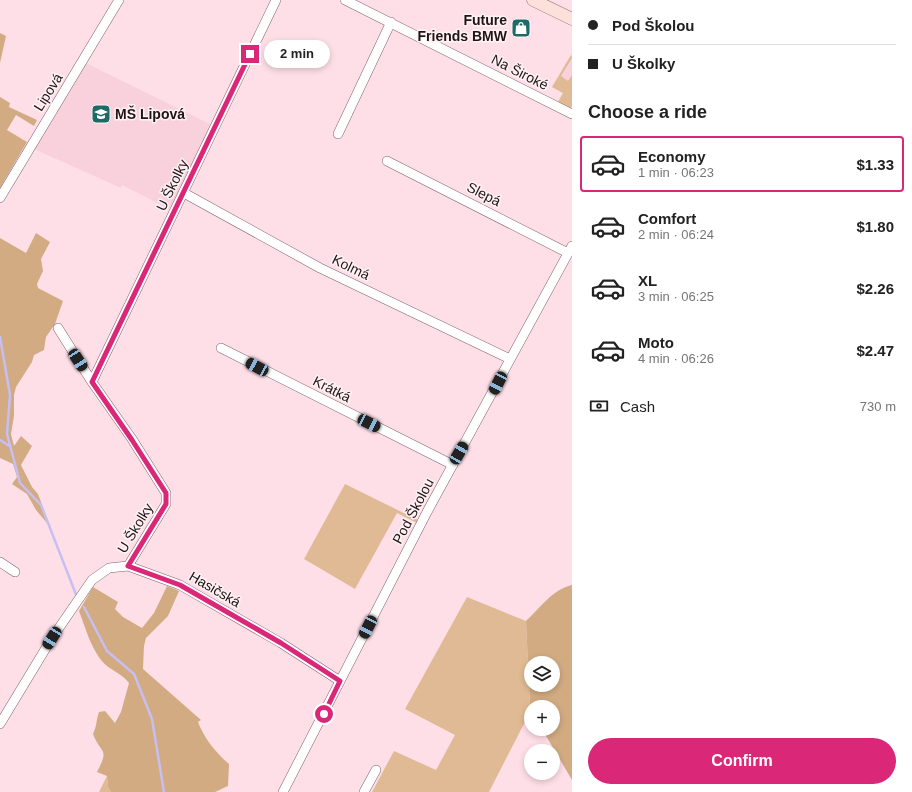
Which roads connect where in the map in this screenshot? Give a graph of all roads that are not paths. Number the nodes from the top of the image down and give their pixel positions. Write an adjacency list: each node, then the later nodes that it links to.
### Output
1 (119, 0): 11 (street, Lipová)
2 (276, 0): 10 (street, U Školky)
3 (345, 0): 6 (street, Na Široké)
4 (533, 0): 5 (main road)
5 (572, 19)
6 (391, 22): 7 (street, Na Široké); 8 (street)
7 (572, 114)
8 (338, 134)
9 (387, 161): 12 (street, Slepá)
10 (184, 193): 15 (street, Kolmá); 16 (street, U Školky)
11 (0, 198)
12 (570, 249): 15 (street, Pod Školou)
13 (58, 328): 16 (street, U Školky)
14 (221, 348): 17 (street, Krátká)
15 (510, 359): 17 (street, Pod Školou)
16 (92, 382): 19 (street, U Školky)
17 (453, 465): 21 (street, Pod Školou)
18 (0, 562): 20 (street)
19 (128, 566): 21 (street, Hasičská); 22 (street, Hasičská)
20 (15, 572)
21 (340, 681): 24 (street, Pod Školou)
22 (0, 724)
23 (376, 770): 25 (street)
24 (283, 792)
25 (364, 792)

